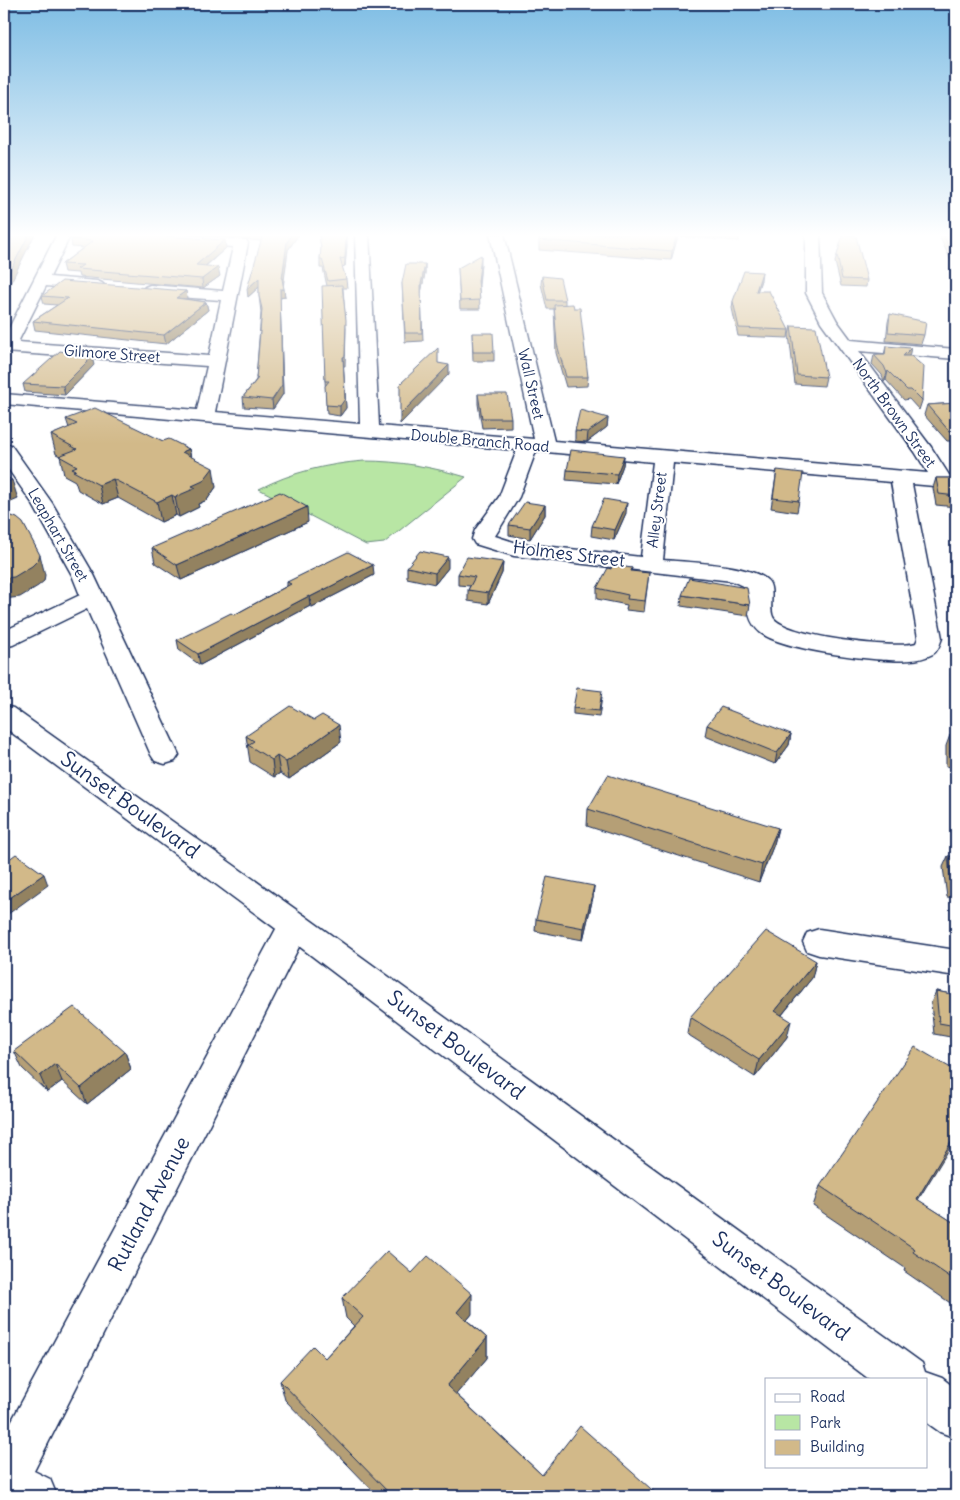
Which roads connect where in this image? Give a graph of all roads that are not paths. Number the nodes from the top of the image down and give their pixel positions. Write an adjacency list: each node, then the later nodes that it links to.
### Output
1 (27, 304): 7 (street)
2 (228, 304): 9 (street)
3 (365, 304): 12 (street)
4 (513, 304): 13 (street, Wall Street)
5 (820, 304): 6 (street, North Brown Street)
6 (846, 345): 8 (street); 17 (street, North Brown Street)
7 (6, 346): 9 (street, Gilmore Street)
8 (956, 354)
9 (216, 362): 11 (street)
10 (4, 399): 11 (street, Double Branch Road)
11 (205, 417): 12 (street, Double Branch Road)
12 (370, 432): 13 (street, Double Branch Road)
13 (537, 445): 15 (street, Double Branch Road); 18 (street, Holmes Street)
14 (4, 449): 20 (street, Leaphart Street)
15 (664, 456): 16 (street, Double Branch Road); 18 (street, Alley Street)
16 (900, 476): 17 (street, Double Branch Road); 19 (street, North Brown Street)
17 (949, 481)
18 (651, 565): 19 (street, Holmes Street)
19 (758, 584)
20 (94, 597): 21 (street, Leaphart Street); 23 (street, Leaphart Street)
21 (4, 640)
22 (4, 714): 24 (street, Sunset Boulevard)
23 (165, 755)
24 (294, 925): 27 (street, Sunset Boulevard); 30 (street, Rutland Avenue)
25 (819, 942): 26 (street)
26 (956, 963)
27 (905, 1378)
28 (928, 1395): 29 (street)
29 (956, 1416)
30 (14, 1487)

